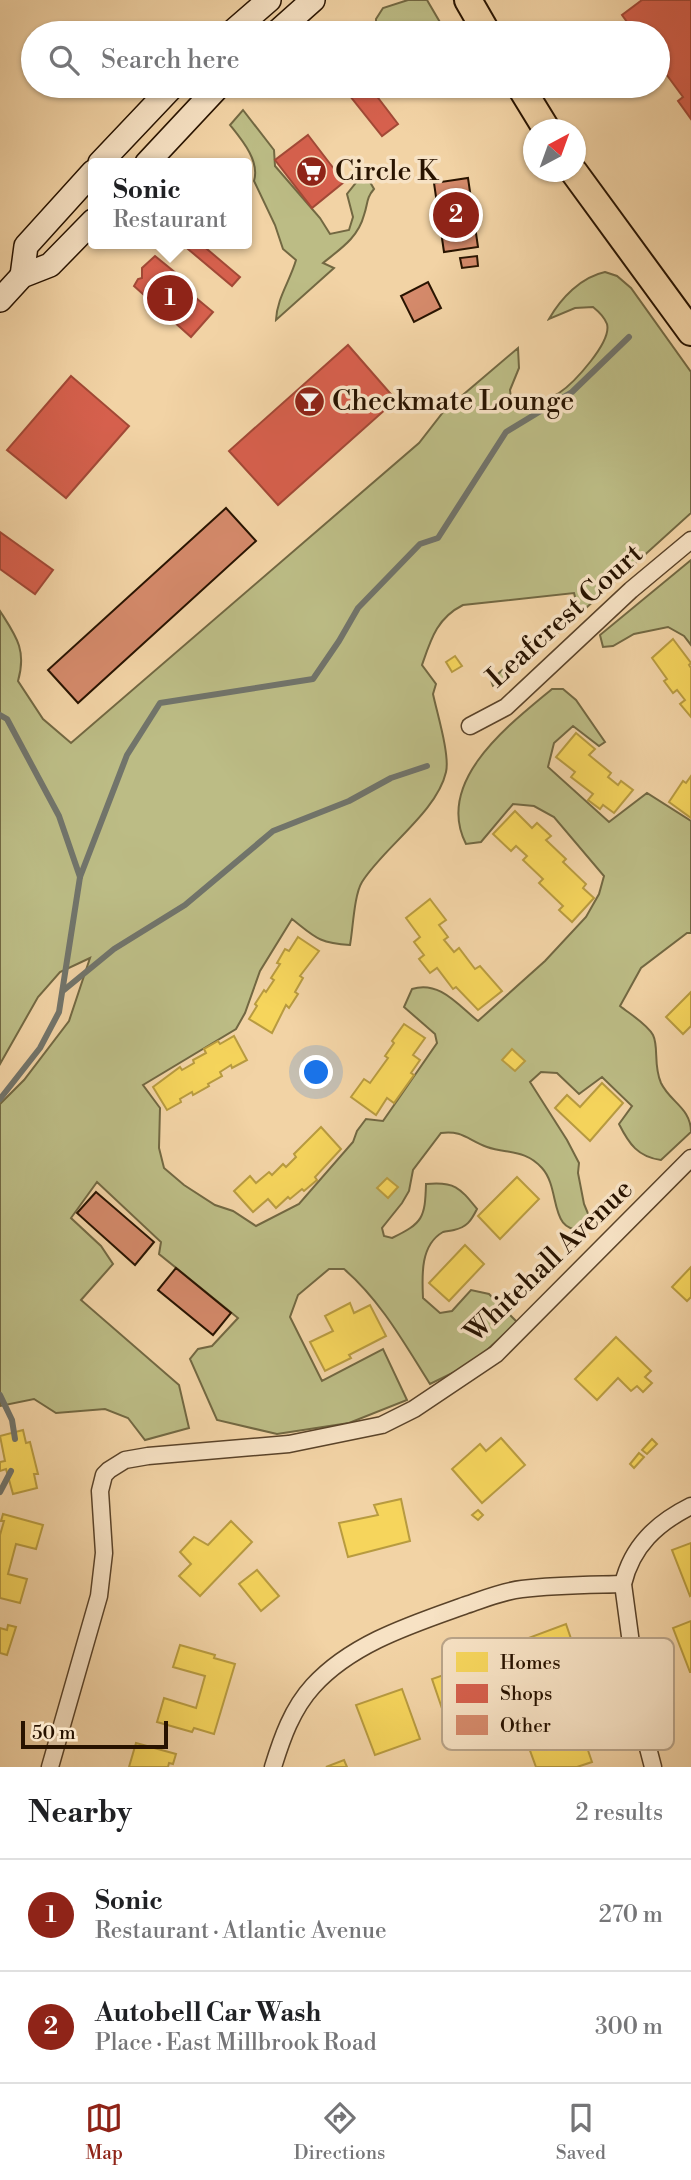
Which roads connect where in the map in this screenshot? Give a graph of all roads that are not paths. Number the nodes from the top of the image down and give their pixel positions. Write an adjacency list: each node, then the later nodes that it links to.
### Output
1 (269, 0): 4 (main road)
2 (313, 0): 5 (main road)
3 (468, 0): 6 (main road)
4 (245, 21)
5 (289, 21)
6 (480, 21)
7 (162, 98): 11 (main road)
8 (208, 98): 12 (main road)
9 (528, 98): 10 (main road)
10 (541, 119)
11 (105, 158)
12 (152, 158)
13 (88, 178): 16 (main road)
14 (581, 182): 18 (main road)
15 (88, 225): 16 (main road)
16 (22, 276): 17 (main road)
17 (0, 300)
18 (691, 332)
19 (691, 540): 20 (street, Leafcrest Court)
20 (470, 726)
21 (691, 1158): 26 (street, Whitehall Avenue)
22 (691, 1506): 23 (street)
23 (623, 1584): 24 (street); 27 (street)
24 (630, 1638)
25 (649, 1750): 28 (street)
26 (50, 1767)
27 (274, 1767)
28 (653, 1767)

